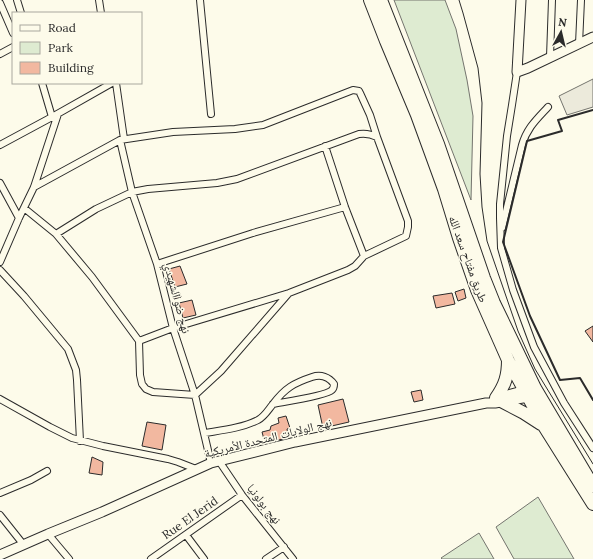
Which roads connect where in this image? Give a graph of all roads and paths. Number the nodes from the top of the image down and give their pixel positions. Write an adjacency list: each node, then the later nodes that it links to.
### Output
1 (17, 0): 10 (street)
2 (99, 0): 11 (street)
3 (200, 0): 24 (street)
4 (370, 0): 45 (highway, طريق مفتاح سعد الله)
5 (381, 0): 46 (highway, طريق مفتاح سعد الله)
6 (521, 0): 18 (street)
7 (552, 0): 17 (street)
8 (581, 0): 14 (street)
9 (0, 3): 12 (street)
10 (21, 12)
11 (101, 12)
12 (12, 31)
13 (593, 37): 14 (street)
14 (579, 44): 17 (street)
15 (12, 48): 16 (street)
16 (0, 54)
17 (550, 57): 18 (street)
18 (517, 72): 37 (street)
19 (42, 84): 25 (street)
20 (110, 84): 23 (street)
21 (116, 84): 27 (street, نهج ضو الشهيدي)
22 (548, 107): 37 (street)
23 (58, 114): 25 (street); 31 (street)
24 (211, 114)
25 (52, 117): 28 (street)
26 (377, 137): 27 (street); 29 (street); 38 (street)
27 (122, 140): 31 (street); 32 (street, نهج ضو الشهيدي)
28 (0, 145)
29 (325, 146): 32 (street); 33 (street)
30 (0, 183): 35 (street)
31 (34, 188): 34 (street)
32 (132, 192): 36 (street); 40 (street, نهج ضو الشهيدي)
33 (345, 207): 38 (street); 40 (street)
34 (24, 208): 35 (street); 36 (street)
35 (19, 218): 39 (street)
36 (56, 234): 44 (street)
37 (500, 237): 54 (street)
38 (364, 256): 42 (street)
39 (0, 262)
40 (157, 264): 43 (street, نهج ضو الشهيدي)
41 (0, 270): 53 (street)
42 (289, 293): 43 (street); 47 (street)
43 (173, 328): 44 (street); 47 (street, نهج ضو الشهيدي)
44 (140, 341): 47 (street)
45 (508, 360): 46 (highway, طريق مفتاح سعد الله); 49 (highway)
46 (532, 392): 49 (street, نهج الولايات المتحدة الأمريكية); 51 (highway, طريق مفتاح سعد الله); 58 (highway, طريق مفتاح سعد الله)
47 (195, 395): 52 (street, نهج ضو الشهيدي)
48 (0, 399): 53 (street)
49 (495, 401): 51 (highway); 55 (street, نهج الولايات المتحدة الأمريكية)
50 (273, 404): 50 (street); 52 (street)
51 (544, 426): 61 (highway, طريق مفتاح سعد الله)
52 (205, 433): 55 (street, نهج ضو الشهيدي)
53 (80, 440): 56 (street)
54 (593, 448)
55 (215, 462): 56 (street, نهج الولايات المتحدة الأمريكية); 60 (street, نهج بولونيا)
56 (196, 469): 63 (street, نهج الولايات المتحدة الأمريكية)
57 (47, 471): 59 (street)
58 (593, 486)
59 (0, 493)
60 (242, 495): 64 (street, Rue El Jerid); 66 (street, نهج بولونيا)
61 (593, 504)
62 (0, 515): 65 (street)
63 (48, 534): 65 (street, نهج الولايات المتحدة الأمريكية); 68 (street)
64 (186, 535): 69 (street, Rue El Jerid); 70 (street)
65 (23, 544): 67 (street, نهج الولايات المتحدة الأمريكية)
66 (284, 547): 71 (street); 72 (street, نهج بولونيا)
67 (0, 555)
68 (69, 559)
69 (151, 559)
70 (204, 559)
71 (266, 559)
72 (293, 559)

